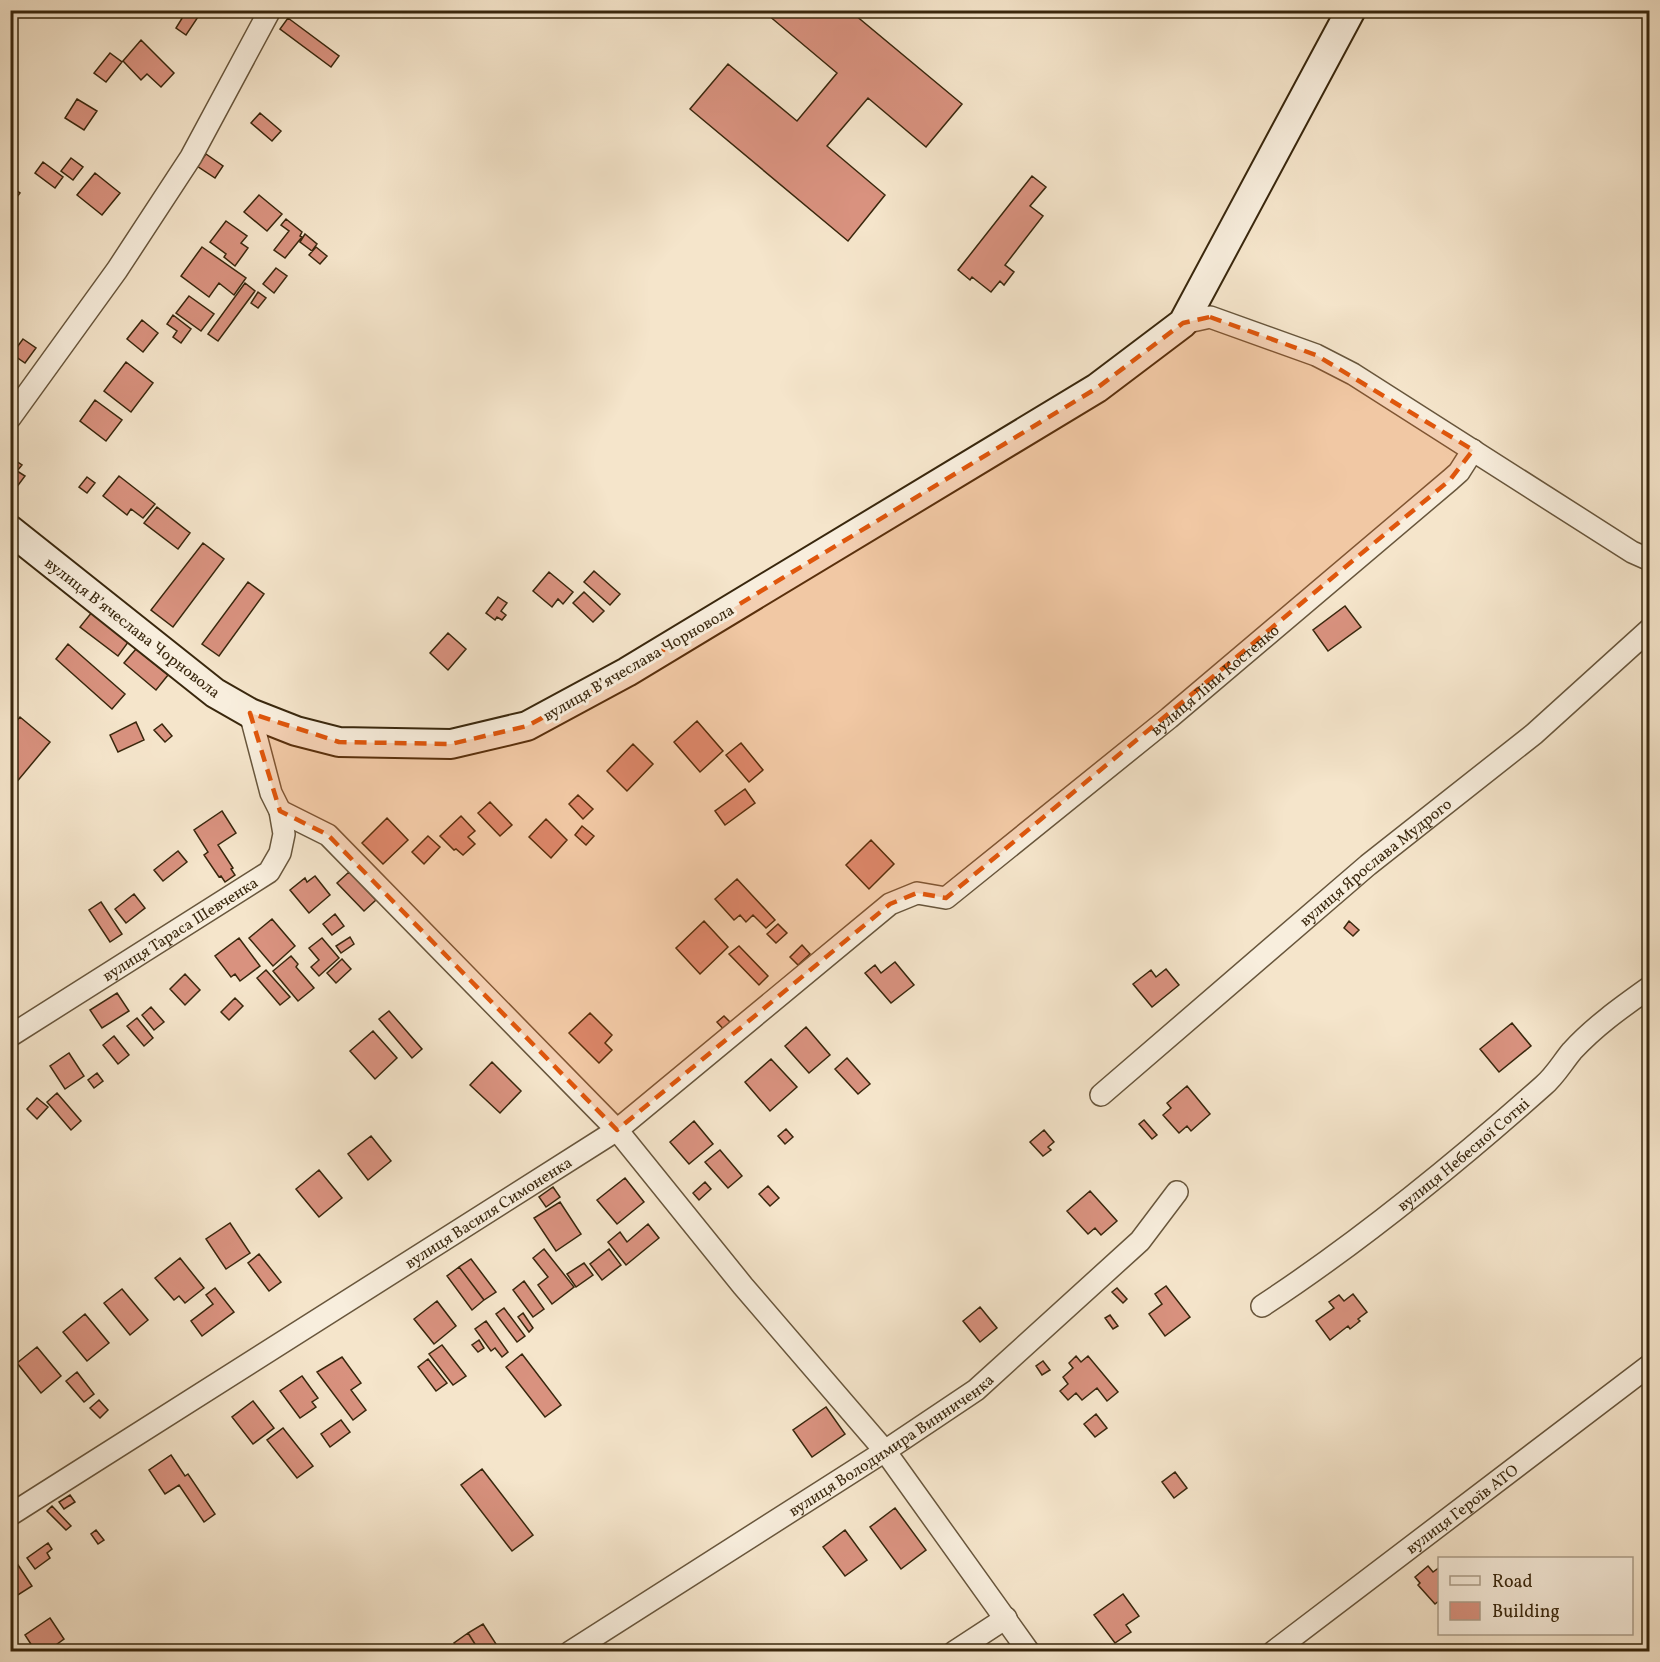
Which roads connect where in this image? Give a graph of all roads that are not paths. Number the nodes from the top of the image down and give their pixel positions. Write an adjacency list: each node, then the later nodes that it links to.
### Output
1 (270, 10): 4 (street)
2 (1351, 10): 3 (street)
3 (1183, 323): 5 (street); 9 (street, вулиця Вʼячеслава Чорновола)
4 (10, 418)
5 (1473, 450): 7 (street); 11 (street, вулиця Ліни Костенко)
6 (10, 530): 9 (street, вулиця Вʼячеслава Чорновола)
7 (1650, 560)
8 (1650, 628): 14 (street, вулиця Ярослава Мудрого)
9 (249, 713): 10 (street, вулиця Тараса Шевченка)
10 (280, 811): 13 (street, вулиця Тараса Шевченка); 15 (street)
11 (946, 898): 15 (street, вулиця Василя Симоненка)
12 (1650, 987): 17 (street, вулиця Небесної Сотні)
13 (10, 1036)
14 (1101, 1095)
15 (616, 1131): 19 (street); 20 (street, вулиця Василя Симоненка)
16 (1177, 1192): 19 (street, вулиця Володимира Винниченка)
17 (1262, 1306)
18 (1650, 1365): 25 (street, вулиця Героїв АТО)
19 (885, 1451): 21 (street); 22 (street, вулиця Володимира Винниченка)
20 (10, 1515)
21 (1006, 1618): 23 (street); 24 (street)
22 (570, 1652)
23 (954, 1652)
24 (1029, 1652)
25 (1273, 1652)

